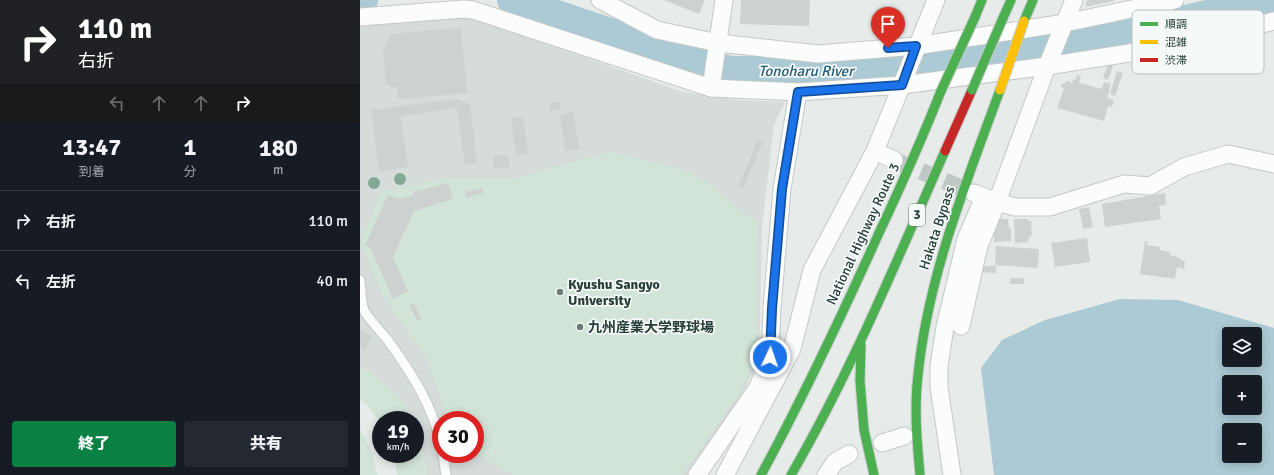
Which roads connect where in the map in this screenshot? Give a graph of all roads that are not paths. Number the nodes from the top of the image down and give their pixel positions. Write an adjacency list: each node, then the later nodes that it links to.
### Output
1 (600, 0): 14 (street)
2 (724, 0): 14 (street)
3 (936, 0): 15 (street)
4 (982, 0): 25 (highway, National Highway Route 3 / 3, bridge)
5 (1011, 0): 31 (highway, 3, bridge)
6 (1033, 0): 33 (highway, Hakata Bypass, bridge)
7 (1074, 0): 12 (street)
8 (1166, 1): 12 (street)
9 (465, 4): 10 (street); 19 (street)
10 (360, 17)
11 (1274, 21): 13 (street)
12 (1065, 23): 15 (street); 17 (street)
13 (1264, 23)
14 (718, 43): 15 (street); 19 (street)
15 (916, 46): 18 (street)
16 (1132, 53): 17 (street)
17 (1047, 66): 18 (street); 24 (street)
18 (902, 85): 20 (street); 21 (street)
19 (711, 88): 20 (street)
20 (798, 92): 40 (street)
21 (875, 151): 22 (street); 41 (street)
22 (894, 160)
23 (1274, 164): 24 (street)
24 (985, 197): 30 (street); 33 (street)
25 (865, 264): 27 (highway, 3); 42 (highway, National Highway Route 3 / 3)
26 (360, 280): 28 (lane)
27 (864, 287)
28 (362, 310): 32 (lane)
29 (862, 318): 31 (highway, 3)
30 (961, 326)
31 (861, 341): 34 (highway, 3); 43 (highway, 3)
32 (432, 414)
33 (930, 423): 47 (highway, Hakata Bypass); 48 (highway); 49 (street)
34 (864, 430): 45 (highway); 46 (highway, 3)
35 (904, 436): 36 (street)
36 (882, 443)
37 (849, 454): 44 (street)
38 (444, 463): 39 (lane)
39 (446, 475)
40 (697, 475)
41 (725, 475)
42 (761, 475)
43 (791, 475)
44 (826, 475)
45 (870, 475)
46 (874, 475)
47 (920, 475)
48 (926, 475)
49 (952, 475)

